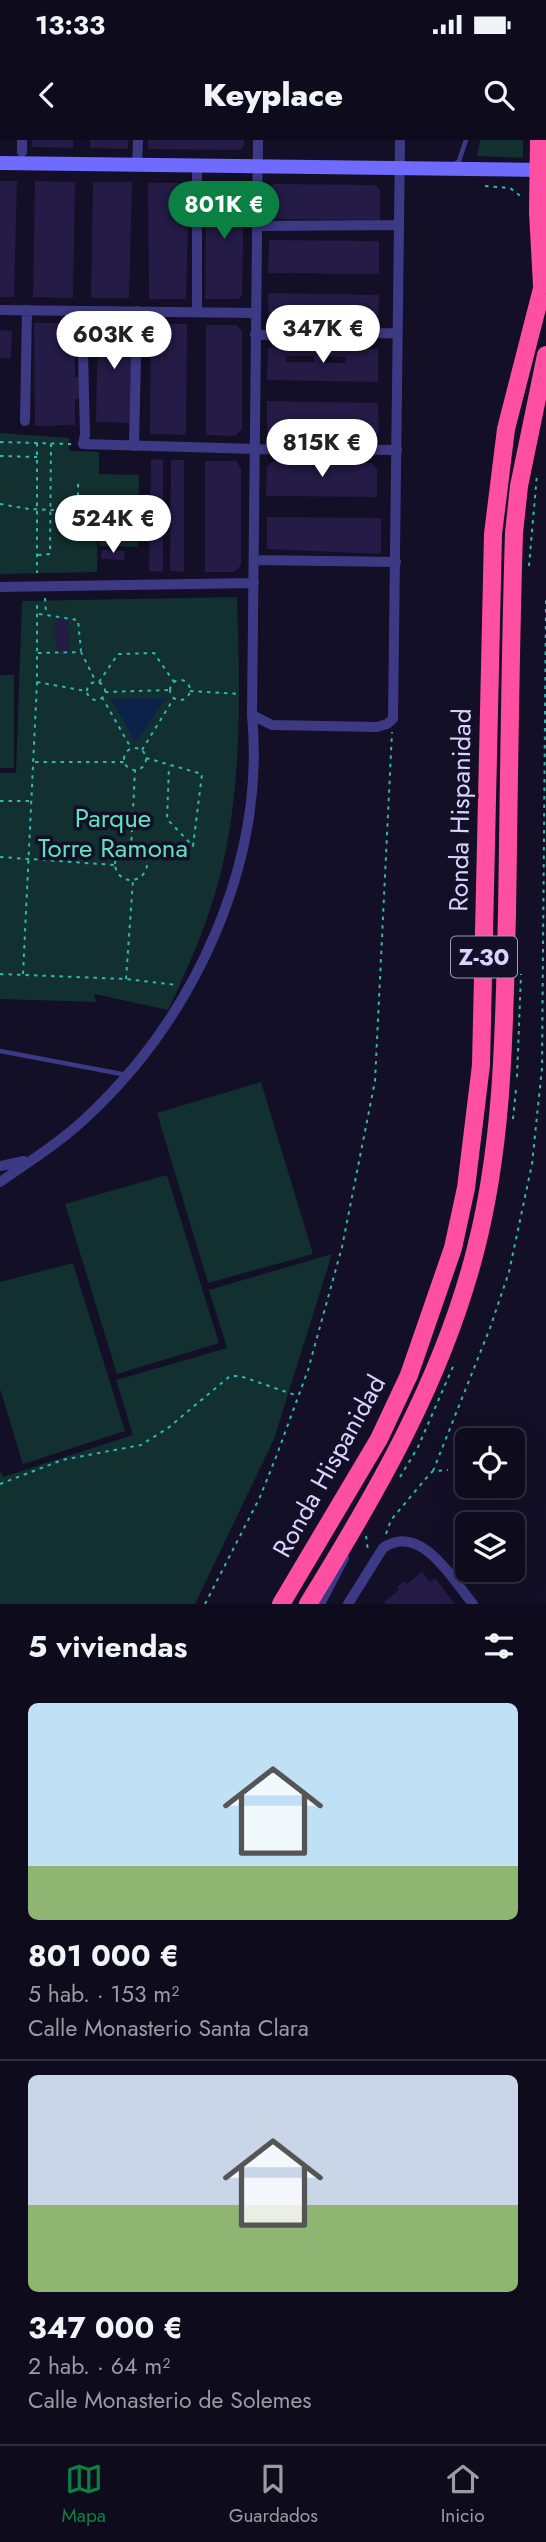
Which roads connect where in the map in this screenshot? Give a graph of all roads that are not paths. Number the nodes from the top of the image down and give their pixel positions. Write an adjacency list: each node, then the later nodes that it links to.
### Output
1 (22, 140): 7 (street)
2 (138, 140): 9 (street)
3 (258, 140): 11 (street)
4 (400, 140): 12 (street)
5 (466, 140): 13 (lane)
6 (539, 140): 14 (highway, Ronda Hispanidad)
7 (22, 152)
8 (0, 163): 9 (main road)
9 (137, 164): 10 (main road)
10 (197, 165): 11 (main road); 22 (street)
11 (258, 166): 12 (main road); 16 (street)
12 (400, 168): 13 (main road); 15 (street)
13 (446, 168): 14 (main road)
14 (542, 170): 17 (highway, Ronda Hispanidad)
15 (398, 225): 16 (street); 24 (street)
16 (262, 226): 23 (street)
17 (544, 279): 44 (highway, Ronda Hispanidad / Z-30)
18 (0, 310): 19 (street)
19 (27, 310): 20 (street); 27 (street)
20 (82, 311): 21 (street); 28 (street)
21 (137, 311): 22 (street); 28 (street)
22 (197, 312): 23 (street)
23 (256, 313): 25 (street)
24 (396, 333): 25 (street); 30 (street)
25 (255, 335): 29 (street)
26 (545, 363): 43 (highway, Ronda Hispanidad / Z-30)
27 (25, 421)
28 (134, 446): 29 (street)
29 (255, 449): 30 (street); 31 (street)
30 (397, 450): 32 (street)
31 (259, 560): 32 (street); 33 (street)
32 (390, 562): 36 (street)
33 (254, 583): 34 (street); 35 (street)
34 (0, 587)
35 (252, 715): 36 (street); 37 (street)
36 (272, 724): 37 (street)
37 (254, 739): 39 (street)
38 (0, 1051): 39 (lane)
39 (128, 1075): 40 (street)
40 (41, 1153): 41 (street); 42 (street)
41 (0, 1166)
42 (0, 1182)
43 (352, 1532): 45 (highway, Ronda Hispanidad / Z-30); 46 (street, Ronda Hispanidad)
44 (281, 1604)
45 (309, 1604)
46 (320, 1604)
47 (348, 1604): 48 (street)
48 (473, 1604)

